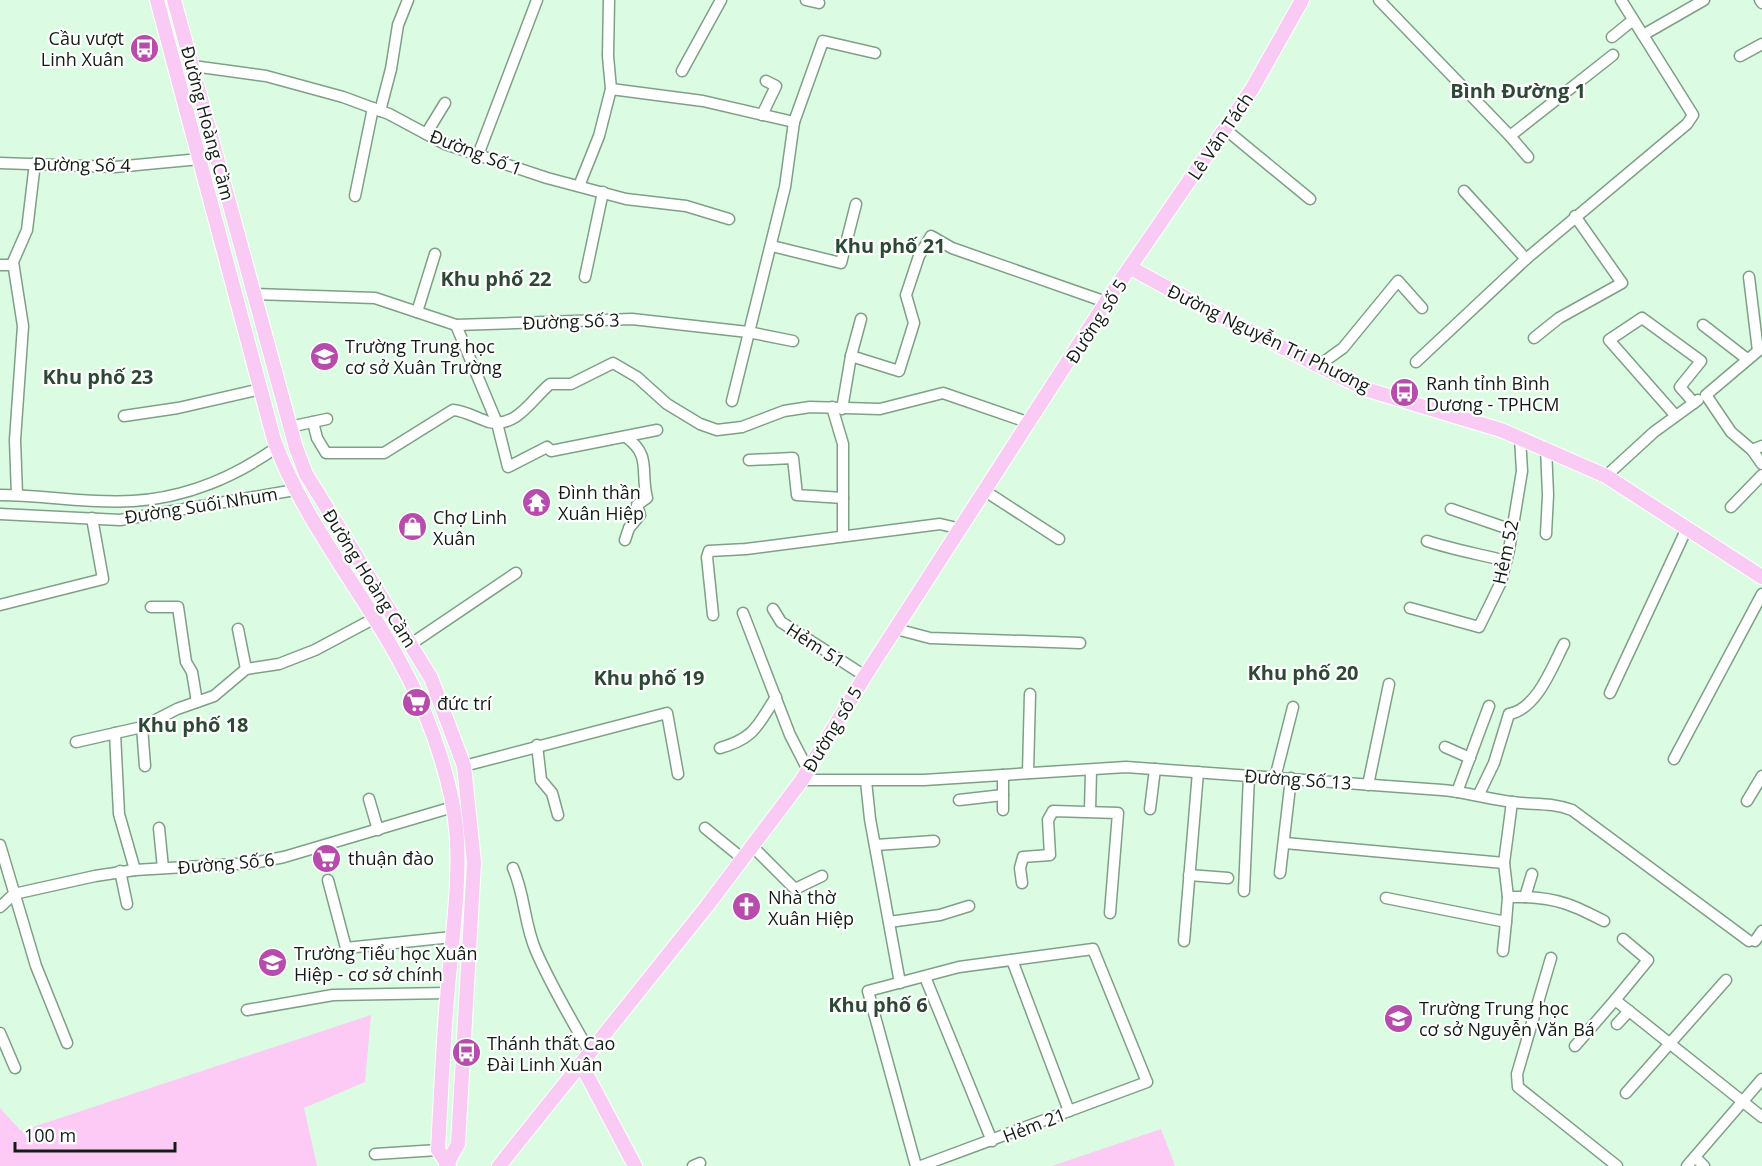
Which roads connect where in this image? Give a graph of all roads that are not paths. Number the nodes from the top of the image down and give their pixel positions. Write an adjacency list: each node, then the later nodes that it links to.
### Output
1 (157, 0): 33 (main road, Đường Hoàng Cầm)
2 (174, 0): 20 (main road, Đường Hoàng Cầm)
3 (408, 0): 25 (street)
4 (537, 0): 31 (street)
5 (609, 0): 23 (street)
6 (721, 0): 21 (street)
7 (806, 0): 12 (street)
8 (1302, 0): 28 (main road, Lê Văn Tách)
9 (1379, 0): 30 (street)
10 (1620, 0): 13 (street)
11 (1704, 0): 14 (street)
12 (819, 3)
13 (1633, 20): 14 (street); 15 (street)
14 (1643, 35): 42 (street)
15 (1612, 37)
16 (1762, 44): 19 (street)
17 (875, 53): 27 (street)
18 (1613, 55): 30 (street)
19 (1740, 56)
20 (193, 66): 25 (street, Đường Số 1); 52 (main road, Đường Hoàng Cầm)
21 (682, 71)
22 (766, 81): 26 (street)
23 (611, 89): 26 (street); 36 (street)
24 (445, 104): 29 (street)
25 (377, 110): 29 (street, Đường Số 1); 39 (street)
26 (762, 115): 27 (street)
27 (794, 122): 44 (street)
28 (1225, 129): 40 (street); 49 (main road, Lê Văn Tách)
29 (426, 134): 31 (street, Đường Số 1)
30 (1510, 136): 32 (street)
31 (478, 155): 36 (street, Đường Số 1)
32 (1528, 157)
33 (200, 159): 35 (street, Đường Số 4); 67 (main road, Đường Hoàng Cầm)
34 (0, 163): 35 (street, Đường Số 4)
35 (35, 163): 48 (street)
36 (579, 186): 38 (street, Đường Số 1)
37 (1464, 191): 46 (street)
38 (603, 192): 43 (street, Đường Số 1); 50 (street)
39 (355, 196)
40 (1310, 199)
41 (856, 204): 44 (street)
42 (1575, 216): 46 (street); 60 (street)
43 (729, 219)
44 (772, 246): 59 (street)
45 (435, 254): 55 (street)
46 (1526, 259): 65 (street)
47 (0, 265): 48 (street)
48 (13, 265): 92 (street)
49 (1131, 268): 53 (main road, Đường số 5); 66 (main road, Đường Nguyễn Tri Phương)
50 (585, 277)
51 (1749, 277): 62 (street)
52 (254, 294): 55 (street, Đường Số 3); 78 (main road, Đường Hoàng Cầm)
53 (1106, 302): 63 (street); 77 (main road, Đường số 5)
54 (1422, 308): 66 (street)
55 (417, 312): 57 (street, Đường Số 3)
56 (861, 320): 63 (street)
57 (456, 325): 59 (street, Đường Số 3); 76 (street)
58 (1703, 325): 64 (street)
59 (748, 332): 61 (street, Đường Số 3); 69 (street)
60 (1534, 338)
61 (793, 341)
62 (1760, 351): 64 (street)
63 (851, 356): 71 (street)
64 (1748, 359): 68 (street)
65 (1416, 362)
66 (1318, 366): 81 (main road, Đường Nguyễn Tri Phương)
67 (261, 389): 73 (street); 82 (main road, Đường Hoàng Cầm)
68 (1706, 395): 70 (street); 84 (street)
69 (732, 400)
70 (1694, 403): 72 (street); 72 (street)
71 (837, 408): 76 (street); 77 (street); 93 (street)
72 (1675, 415): 88 (street)
73 (124, 416)
74 (327, 419): 75 (street)
75 (313, 422): 76 (street); 78 (street)
76 (497, 423): 80 (street)
77 (1030, 423): 90 (main road, Đường số 5)
78 (289, 427): 120 (main road, Đường Hoàng Cầm)
79 (657, 430): 80 (street)
80 (626, 437): 104 (street)
81 (1520, 438): 83 (main road, Đường Nguyễn Tri Phương); 100 (street, Hẻm 52)
82 (277, 447): 89 (main road, Đường Hoàng Cầm); 92 (street)
83 (1546, 448): 88 (main road, Đường Nguyễn Tri Phương); 101 (street)
84 (1757, 448): 86 (street)
85 (749, 460): 93 (street)
86 (1762, 464)
87 (1762, 475): 94 (street)
88 (1606, 476): 99 (main road, Đường Nguyễn Tri Phương)
89 (295, 490): 97 (street, Đường Suối Nhum); 116 (main road, Đường Hoàng Cầm)
90 (985, 491): 98 (main road, Đường số 5); 103 (street)
91 (0, 495): 92 (street)
92 (16, 495)
93 (843, 498): 102 (street)
94 (1731, 507)
95 (1451, 509): 100 (street)
96 (0, 514): 97 (street, Đường Suối Nhum)
97 (92, 518): 110 (street)
98 (960, 528): 102 (street); 118 (main road, Đường số 5)
99 (1687, 528): 108 (main road, Đường Nguyễn Tri Phương); 125 (street)
100 (1512, 530): 106 (street, Hẻm 52)
101 (1546, 534)
102 (843, 536): 115 (street)
103 (1059, 538)
104 (626, 540)
105 (1427, 541): 106 (street)
106 (1506, 561): 112 (street, Hẻm 52)
107 (516, 573): 120 (street)
108 (1762, 576)
109 (1762, 594): 138 (street)
110 (0, 605)
111 (151, 607): 128 (street)
112 (1410, 608)
113 (773, 609): 123 (street, Hẻm 51)
114 (743, 613): 127 (street)
115 (713, 615)
116 (375, 618): 122 (street); 161 (main road, Đường Hoàng Cầm)
117 (238, 629): 122 (street)
118 (896, 629): 119 (street); 123 (main road, Đường số 5)
119 (1080, 643)
120 (411, 644): 140 (main road, Đường Hoàng Cầm)
121 (1564, 644): 155 (street)
122 (246, 669): 128 (street)
123 (865, 676): 146 (main road, Đường số 5)
124 (1389, 684): 153 (street)
125 (1610, 693)
126 (1030, 694): 144 (street)
127 (776, 697): 136 (street); 146 (street)
128 (197, 702): 131 (street)
129 (1489, 706): 137 (street)
130 (1293, 707): 150 (street)
131 (142, 727): 132 (street); 139 (street)
132 (115, 733): 133 (street); 178 (street)
133 (76, 742)
134 (537, 745): 140 (street); 145 (street); 165 (street)
135 (1445, 747): 137 (street)
136 (720, 748)
137 (1470, 758): 154 (street)
138 (1674, 759)
139 (145, 766)
140 (464, 766): 229 (main road, Đường Hoàng Cầm)
141 (1155, 769): 142 (street, Đường Số 13); 143 (street, Đường Số 13); 162 (street)
142 (1091, 770): 144 (street, Đường Số 13); 164 (street)
143 (1198, 772): 148 (street, Đường Số 13); 182 (street)
144 (1028, 773): 147 (street, Đường Số 13)
145 (678, 774)
146 (805, 775): 152 (street, Đường Số 13); 173 (main road, Đường số 5)
147 (1003, 775): 152 (street, Đường Số 13); 156 (street)
148 (1249, 776): 150 (street, Đường Số 13); 187 (street)
149 (1762, 776): 159 (street)
150 (1275, 778): 151 (street, Đường Số 13)
151 (1291, 778): 153 (street, Đường Số 13); 170 (street)
152 (866, 781): 172 (street)
153 (1368, 784): 154 (street, Đường Số 13)
154 (1457, 792): 155 (street, Đường Số 13)
155 (1479, 794): 160 (street, Đường Số 13)
156 (1003, 795): 158 (street); 163 (street)
157 (369, 799): 168 (street)
158 (959, 800)
159 (1747, 801)
160 (1512, 802): 175 (street); 199 (street, Đường Số 13)
161 (453, 807): 168 (street, Đường Số 6); 200 (main road, Đường Hoàng Cầm)
162 (1150, 809)
163 (1003, 810)
164 (1089, 811): 186 (street); 195 (street)
165 (558, 815)
166 (159, 828): 176 (street)
167 (705, 828): 174 (street)
168 (378, 830): 176 (street, Đường Số 6)
169 (934, 841): 172 (street)
170 (1285, 843): 175 (street); 180 (street)
171 (0, 845): 188 (street)
172 (876, 845): 197 (street)
173 (753, 847): 174 (main road, Đường số 5); 183 (street)
174 (743, 859): 218 (main road, Đường số 5)
175 (1504, 863): 189 (street)
176 (163, 868): 178 (street, Đường Số 6)
177 (513, 868): 218 (street)
178 (135, 870): 179 (street, Đường Số 6)
179 (120, 871): 188 (street, Đường Số 6); 192 (street)
180 (1280, 873)
181 (1532, 874): 190 (street)
182 (1189, 875): 184 (street); 202 (street)
183 (822, 876)
184 (1228, 878)
185 (328, 880): 200 (street)
186 (1022, 883)
187 (1244, 891)
188 (14, 894): 194 (street); 215 (street)
189 (1508, 897): 190 (street); 198 (street)
190 (1525, 897): 196 (street)
191 (1386, 898): 198 (street)
192 (127, 904)
193 (969, 906): 197 (street)
194 (0, 907)
195 (1110, 913)
196 (1604, 921)
197 (889, 922): 208 (street)
198 (1506, 922): 203 (street)
199 (1762, 931)
200 (452, 937): 209 (main road, Đường Hoàng Cầm)
201 (1623, 939): 210 (street)
202 (1184, 941)
203 (1503, 951)
204 (1551, 958): 234 (street)
205 (1012, 960): 206 (street); 223 (street); 223 (street, Hẻm 21)
206 (925, 977): 208 (street); 225 (street)
207 (1726, 980): 216 (street)
208 (900, 983): 232 (street)
209 (447, 993): 211 (street); 226 (main road, Đường Hoàng Cầm)
210 (1615, 1000): 212 (street); 217 (street)
211 (247, 1010)
212 (1629, 1011): 213 (street); 216 (street)
213 (1617, 1024)
214 (0, 1033): 219 (street)
215 (67, 1043)
216 (1667, 1044): 221 (street); 222 (street)
217 (1575, 1046)
218 (586, 1059): 230 (main road, Đường số 5); 231 (main road)
219 (15, 1068)
220 (1762, 1079): 222 (street)
221 (1626, 1093)
222 (1744, 1101): 224 (street); 228 (street)
223 (1069, 1111): 225 (street, Hẻm 21)
224 (1762, 1117)
225 (992, 1141): 233 (street, Hẻm 21)
226 (438, 1150): 227 (street); 229 (main road, Đường Hoàng Cầm)
227 (375, 1154)
228 (1691, 1162): 235 (street)
229 (446, 1166)
230 (499, 1166)
231 (635, 1166)
232 (916, 1166)
233 (921, 1166)
234 (1617, 1166)
235 (1704, 1166)

